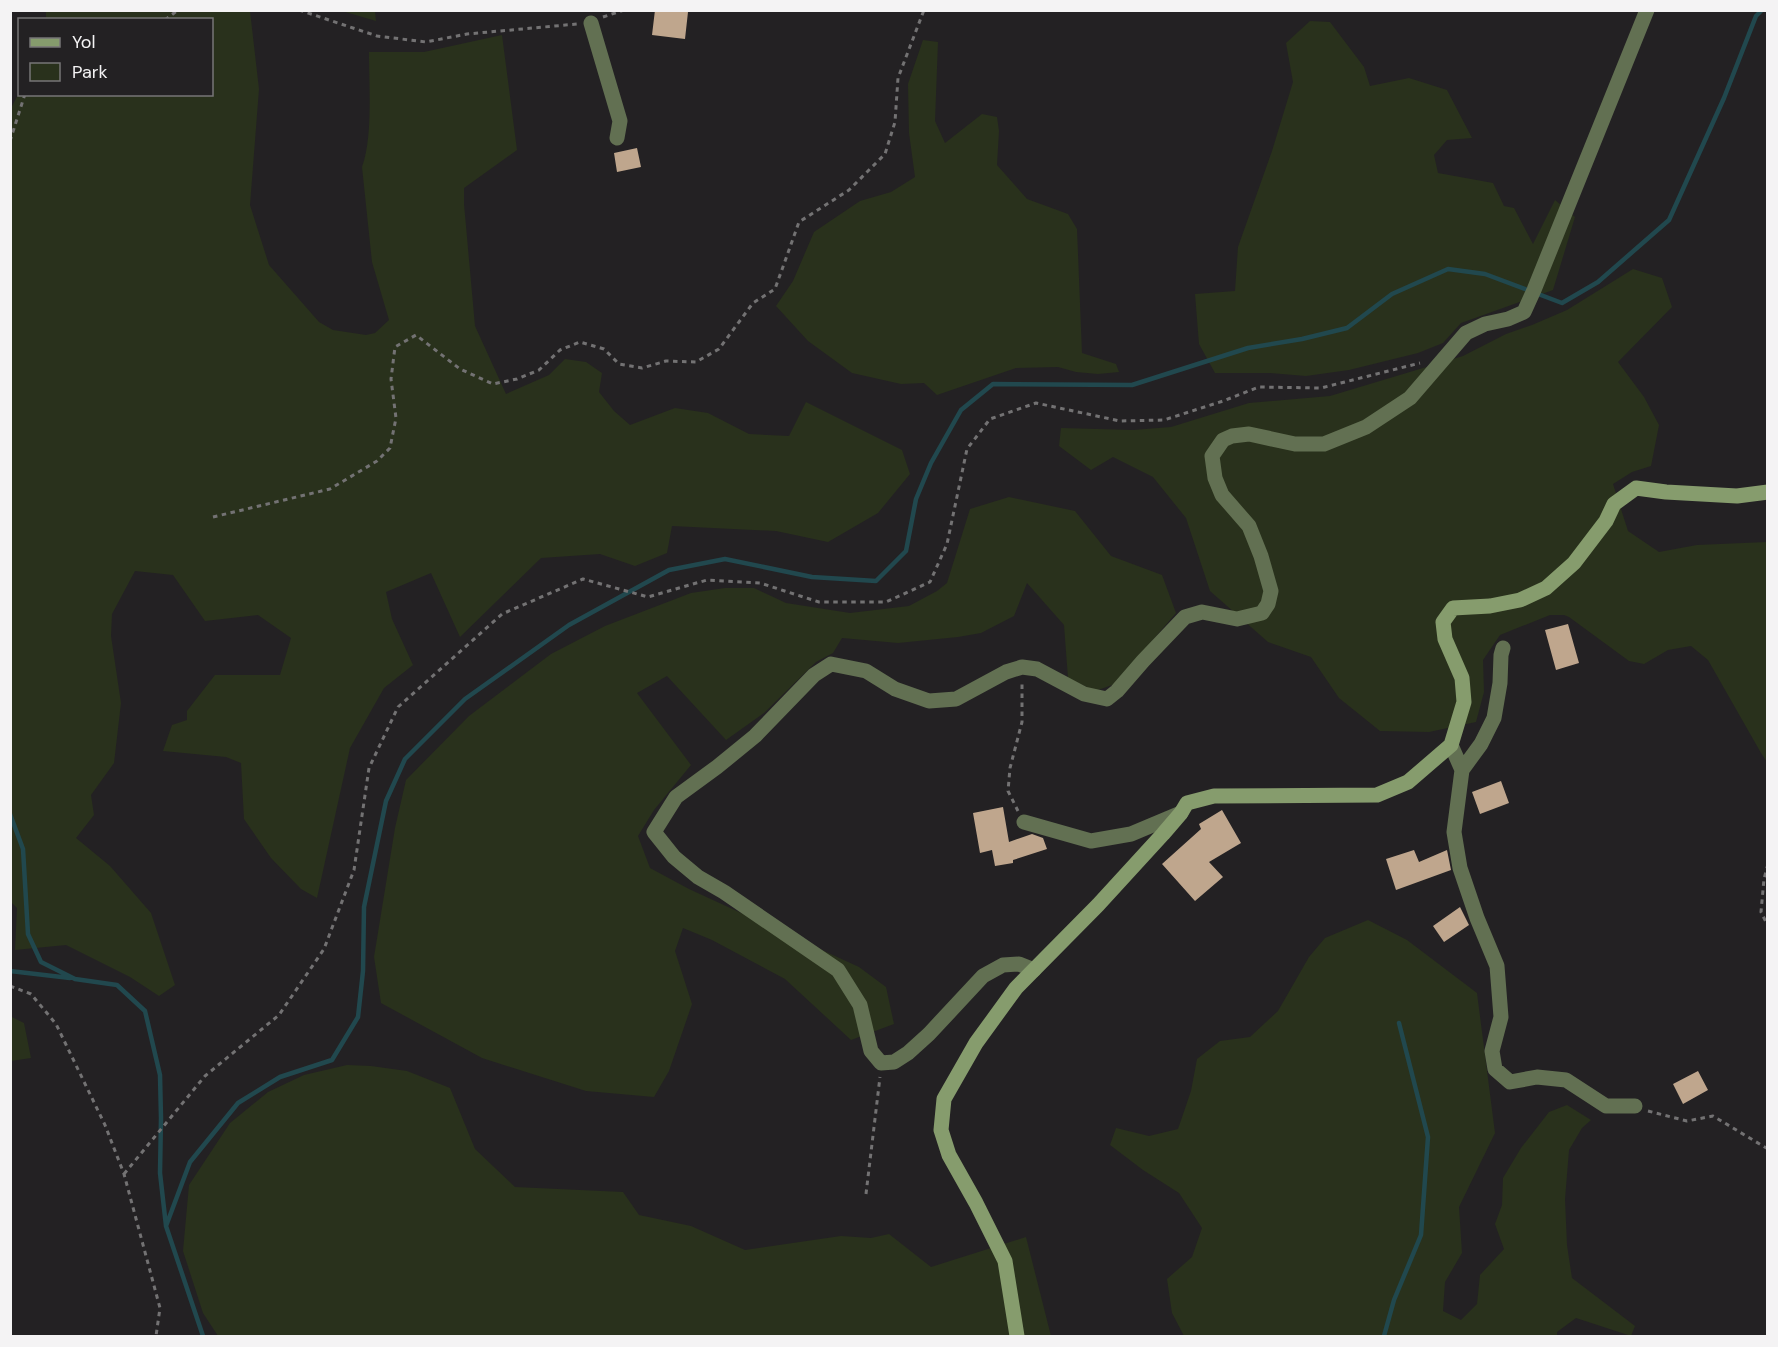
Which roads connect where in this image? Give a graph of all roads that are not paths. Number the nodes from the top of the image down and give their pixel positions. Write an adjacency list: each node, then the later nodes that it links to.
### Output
1 (1647, 10): 10 (street)
2 (591, 23): 3 (street)
3 (617, 138)
4 (1767, 492): 6 (street)
5 (1503, 648): 7 (street)
6 (1451, 746): 7 (street); 8 (street)
7 (1462, 770): 11 (street)
8 (1181, 813): 9 (street); 10 (street)
9 (1024, 822)
10 (1034, 970): 12 (street)
11 (1635, 1106)
12 (1017, 1336)

